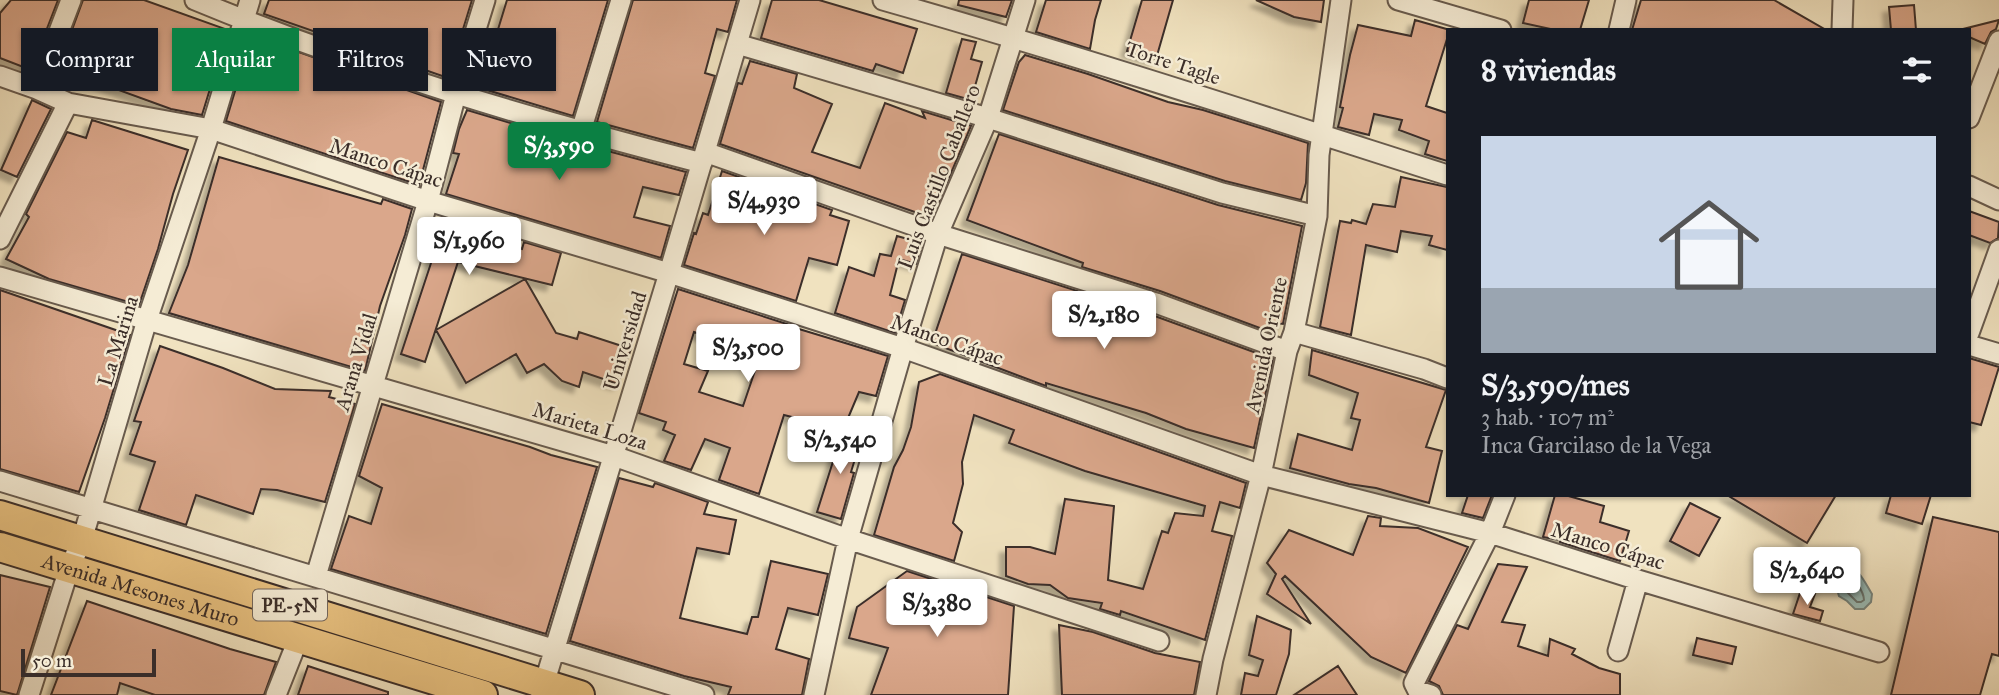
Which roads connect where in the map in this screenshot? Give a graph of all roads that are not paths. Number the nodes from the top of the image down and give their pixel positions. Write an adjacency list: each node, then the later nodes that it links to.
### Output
1 (71, 0): 14 (street)
2 (195, 0): 13 (street)
3 (250, 0): 13 (street, La Marina)
4 (485, 0): 24 (street, Arana Vidal)
5 (621, 0): 29 (street)
6 (750, 0): 20 (street, Universidad)
7 (883, 0): 18 (street, Torre Tagle)
8 (1025, 0): 18 (street, Luis Castillo Caballero)
9 (1341, 0): 30 (street, Avenida Oriente)
10 (1398, 0): 15 (street)
11 (1626, 0): 16 (street)
12 (1843, 0): 17 (street)
13 (244, 20): 24 (street); 28 (street, La Marina)
14 (60, 28)
15 (1494, 28)
16 (1619, 28)
17 (1842, 28)
18 (1014, 37): 27 (street, Luis Castillo Caballero); 30 (street, Torre Tagle)
19 (1999, 41): 26 (street)
20 (737, 44): 27 (street); 31 (street, Universidad)
21 (0, 76): 22 (street, Manco Cápac)
22 (21, 83)
23 (41, 91): 25 (street, Manco Cápac)
24 (456, 94): 29 (street); 35 (street, Arana Vidal)
25 (68, 103): 28 (street, Manco Cápac); 38 (street)
26 (1971, 113)
27 (988, 118): 36 (street); 37 (street, Luis Castillo Caballero)
28 (211, 129): 35 (street, Manco Cápac); 42 (street, La Marina)
29 (580, 131): 31 (street)
30 (1322, 135): 32 (street, Torre Tagle); 36 (street, Avenida Oriente)
31 (703, 157): 37 (street); 40 (street, Universidad)
32 (1446, 175)
33 (1971, 187): 34 (street)
34 (1999, 200)
35 (428, 201): 40 (street, Manco Cápac); 49 (street, Arana Vidal)
36 (1317, 216): 44 (street, Avenida Oriente)
37 (938, 234): 44 (street); 46 (street, Luis Castillo Caballero)
38 (0, 239)
39 (1999, 250): 43 (street)
40 (669, 273): 46 (street, Manco Cápac); 50 (street, Universidad)
41 (0, 277): 42 (street, Marieta Loza)
42 (147, 320): 49 (street, Marieta Loza); 54 (street, La Marina)
43 (1971, 327)
44 (1290, 341): 48 (street); 51 (street, Avenida Oriente)
45 (1971, 346): 47 (street)
46 (903, 348): 51 (street, Manco Cápac); 57 (street, Luis Castillo Caballero)
47 (1999, 354)
48 (1446, 378)
49 (373, 385): 50 (street, Marieta Loza); 61 (street, Arana Vidal)
50 (614, 456): 57 (street, Marieta Loza); 65 (street, Universidad)
51 (1261, 475): 56 (street, Manco Cápac); 76 (street, Avenida Oriente)
52 (0, 481): 54 (street)
53 (1505, 497): 56 (street)
54 (92, 509): 58 (street, La Marina); 61 (street)
55 (0, 515): 58 (highway, PE-5N)
56 (1490, 533): 62 (street, Manco Cápac); 69 (street)
57 (848, 539): 64 (street, Marieta Loza); 75 (street, Luis Castillo Caballero)
58 (82, 540): 60 (street, La Marina); 68 (highway, PE-5N)
59 (0, 547): 60 (highway, Avenida Mesones Muro / PE-5N)
60 (69, 569): 63 (highway, Avenida Mesones Muro / PE-5N); 70 (street, La Marina)
61 (316, 576): 65 (street)
62 (1638, 580): 66 (street); 67 (street, Manco Cápac)
63 (299, 637): 71 (street); 72 (highway, Avenida Mesones Muro / PE-5N)
64 (1160, 641)
65 (554, 650): 68 (street, Universidad); 74 (street)
66 (1618, 651)
67 (1879, 652)
68 (542, 689): 73 (highway, PE-5N)
69 (1425, 693)
70 (29, 695)
71 (276, 695)
72 (483, 695)
73 (580, 695)
74 (704, 695)
75 (814, 695)
76 (1206, 695)

